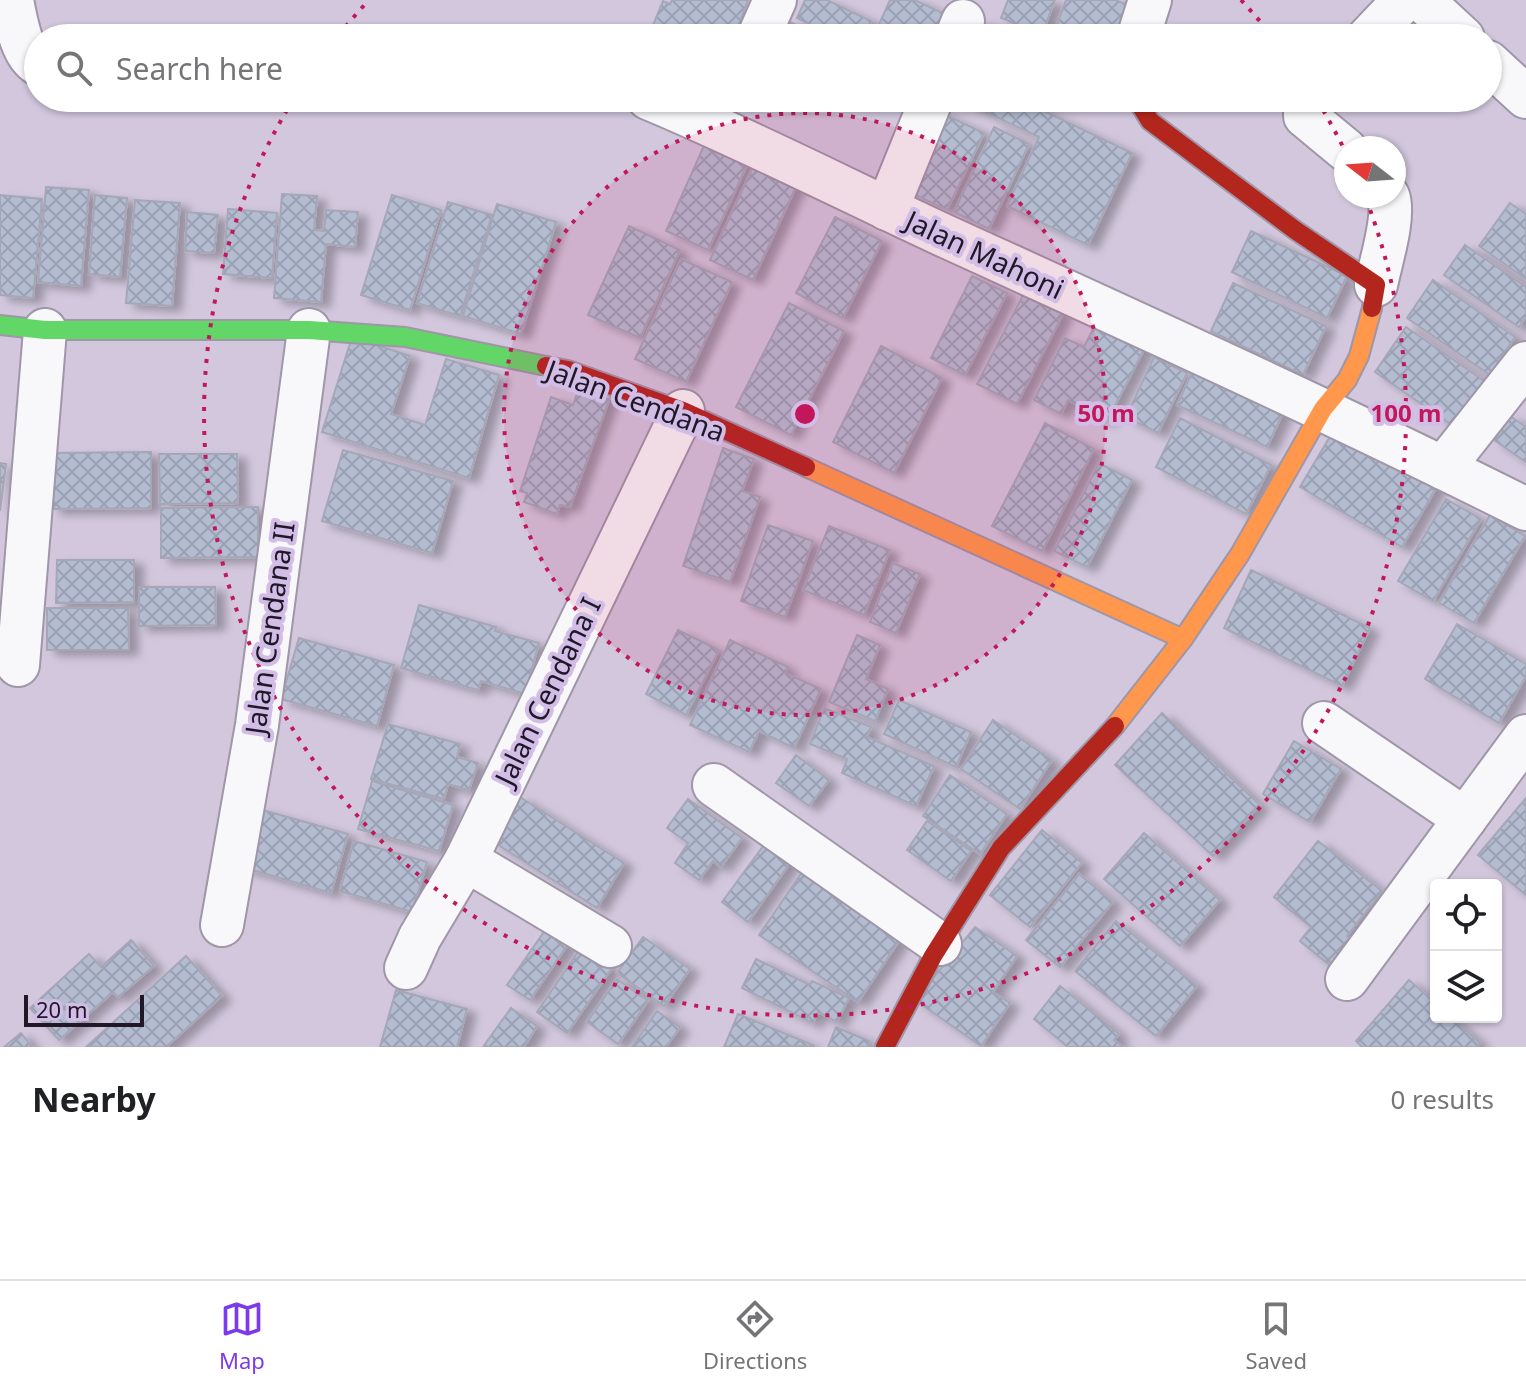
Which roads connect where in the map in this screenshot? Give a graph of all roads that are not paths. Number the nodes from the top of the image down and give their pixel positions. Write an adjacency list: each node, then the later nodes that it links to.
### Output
1 (12, 0): 10 (street)
2 (775, 0): 6 (street)
3 (1150, 0): 7 (street)
4 (1404, 0): 8 (street)
5 (1422, 0): 9 (street)
6 (764, 24)
7 (1142, 24)
8 (1381, 24)
9 (1448, 24)
10 (24, 43)
11 (1502, 75): 12 (street)
12 (1526, 97)
13 (926, 112): 19 (street)
14 (1145, 112): 20 (street)
15 (1305, 112): 17 (street)
16 (726, 113): 19 (street, Jalan Mahoni)
17 (1334, 140)
18 (1390, 208): 20 (street)
19 (887, 209): 25 (street, Jalan Mahoni)
20 (1376, 285): 25 (street)
21 (0, 325): 22 (street, Jalan Cendana)
22 (45, 330): 23 (street, Jalan Cendana); 30 (street)
23 (309, 330): 26 (street, Jalan Cendana); 36 (street, Jalan Cendana II)
24 (1526, 363): 27 (street)
25 (1323, 409): 27 (street, Jalan Mahoni); 29 (street)
26 (683, 411): 29 (street, Jalan Cendana); 35 (street, Jalan Cendana I)
27 (1443, 468): 28 (street, Jalan Mahoni)
28 (1526, 509)
29 (1183, 639): 37 (street)
30 (18, 665)
31 (1324, 723): 34 (street)
32 (1526, 736): 34 (street)
33 (714, 785): 37 (street)
34 (1465, 819): 40 (street)
35 (466, 860): 38 (street); 39 (street, Jalan Cendana I)
36 (222, 925)
37 (940, 944): 41 (street)
38 (610, 946)
39 (406, 968)
40 (1347, 979)
41 (885, 1047)

